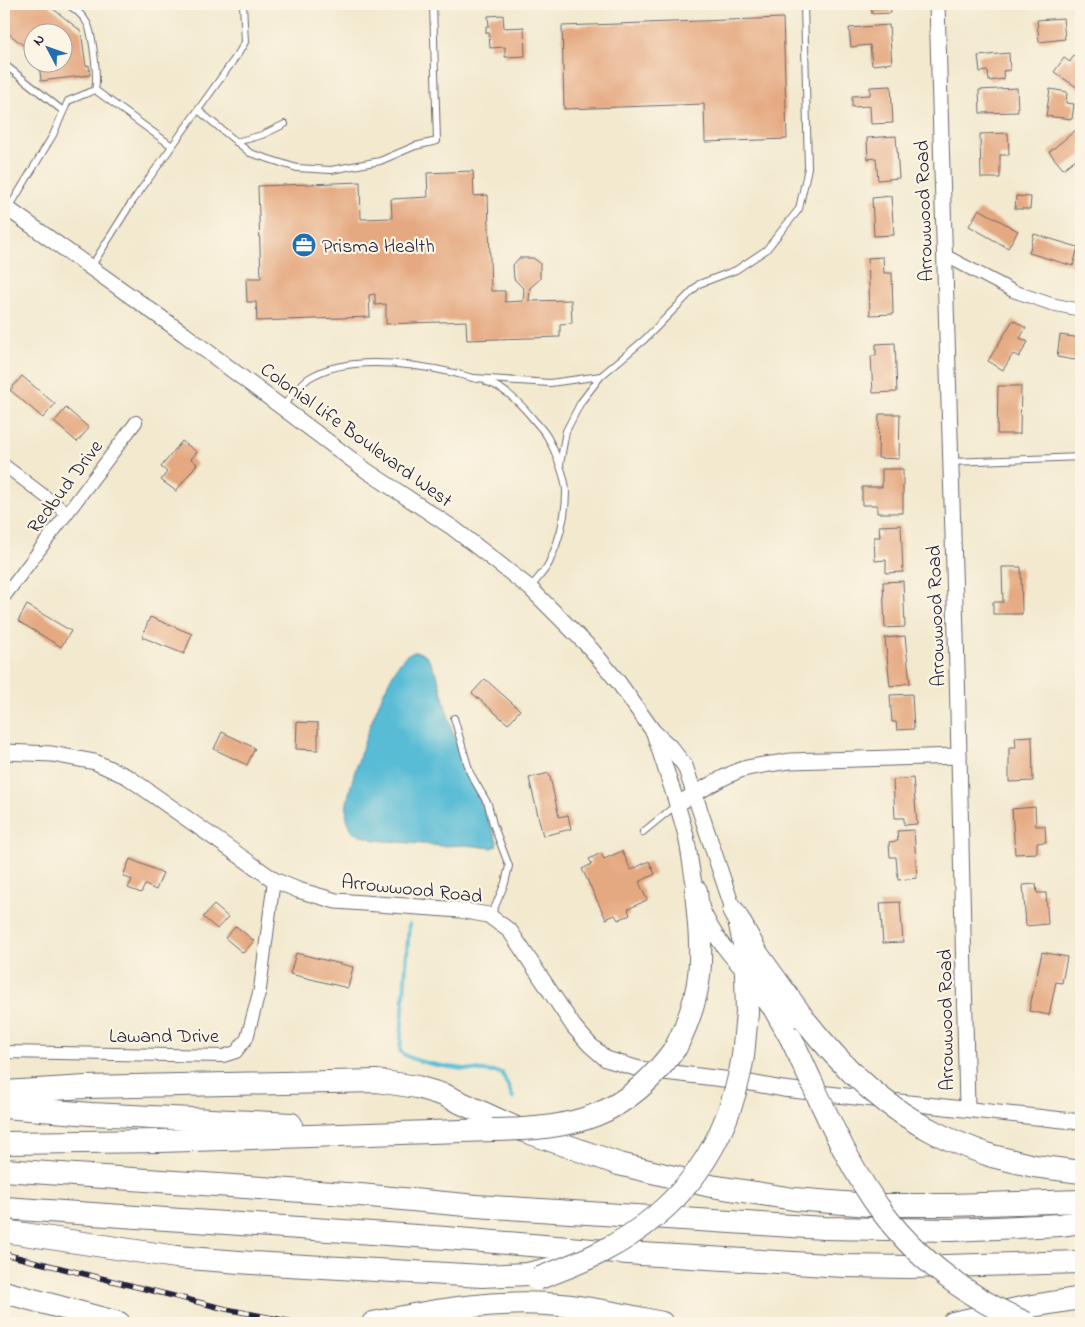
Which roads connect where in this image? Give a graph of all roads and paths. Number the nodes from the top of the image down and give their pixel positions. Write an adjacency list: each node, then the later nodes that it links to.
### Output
1 (67, 4): 7 (lane)
2 (243, 4): 8 (lane)
3 (433, 4): 11 (lane)
4 (804, 4): 17 (lane)
5 (937, 4): 14 (street, Arrowwood Road)
6 (4, 64): 9 (lane)
7 (95, 90): 9 (lane); 12 (lane)
8 (198, 110): 11 (lane); 12 (lane)
9 (63, 111): 13 (lane)
10 (285, 124): 11 (lane)
11 (236, 142)
12 (172, 146): 15 (lane)
13 (6, 207): 15 (street, Colonial Life Boulevard West)
14 (944, 255): 16 (street); 22 (street, Arrowwood Road)
15 (90, 267): 19 (street, Colonial Life Boulevard West)
16 (1081, 310)
17 (601, 376): 18 (lane); 24 (lane)
18 (473, 378): 19 (lane); 24 (lane)
19 (283, 406): 26 (street, Colonial Life Boulevard West)
20 (136, 422): 25 (street, Redbud Drive)
21 (1081, 457): 22 (lane)
22 (951, 462): 31 (street, Arrowwood Road)
23 (4, 465): 25 (street)
24 (559, 465): 26 (lane)
25 (67, 513): 27 (street, Redbud Drive)
26 (530, 588): 29 (street, Colonial Life Boulevard West)
27 (4, 597)
28 (454, 718): 38 (lane)
29 (653, 731): 32 (street, Colonial Life Boulevard West); 33 (street, Colonial Life Boulevard West)
30 (4, 752): 35 (street, Arrowwood Road)
31 (959, 756): 32 (street); 43 (street, Arrowwood Road)
32 (696, 794): 33 (street); 37 (street, Colonial Life Boulevard West)
33 (677, 804): 34 (lane); 36 (street, Colonial Life Boulevard West)
34 (643, 832)
35 (274, 880): 38 (street, Arrowwood Road); 40 (street, Lawand Drive)
36 (696, 892): 39 (street, Colonial Life Boulevard West); 45 (highway, bridge)
37 (734, 912): 39 (street, Colonial Life Boulevard West); 48 (highway, bridge)
38 (490, 917): 43 (street, Arrowwood Road)
39 (746, 974): 53 (highway, bridge); 62 (highway, bridge)
40 (4, 1052)
41 (4, 1092): 49 (highway)
42 (4, 1107): 45 (highway)
43 (967, 1108): 44 (street)
44 (1081, 1122)
45 (449, 1132): 46 (highway)
46 (4, 1144)
47 (4, 1170): 51 (highway)
48 (1081, 1172)
49 (1081, 1201)
50 (4, 1208): 54 (highway)
51 (1081, 1222)
52 (4, 1231): 53 (highway)
53 (579, 1262): 57 (highway, bridge)
54 (1081, 1262)
55 (4, 1292): 58 (highway)
56 (1081, 1298): 61 (highway)
57 (459, 1304): 59 (highway); 60 (highway)
58 (119, 1323)
59 (373, 1323)
60 (662, 1323)
61 (954, 1323)
62 (1026, 1323)

